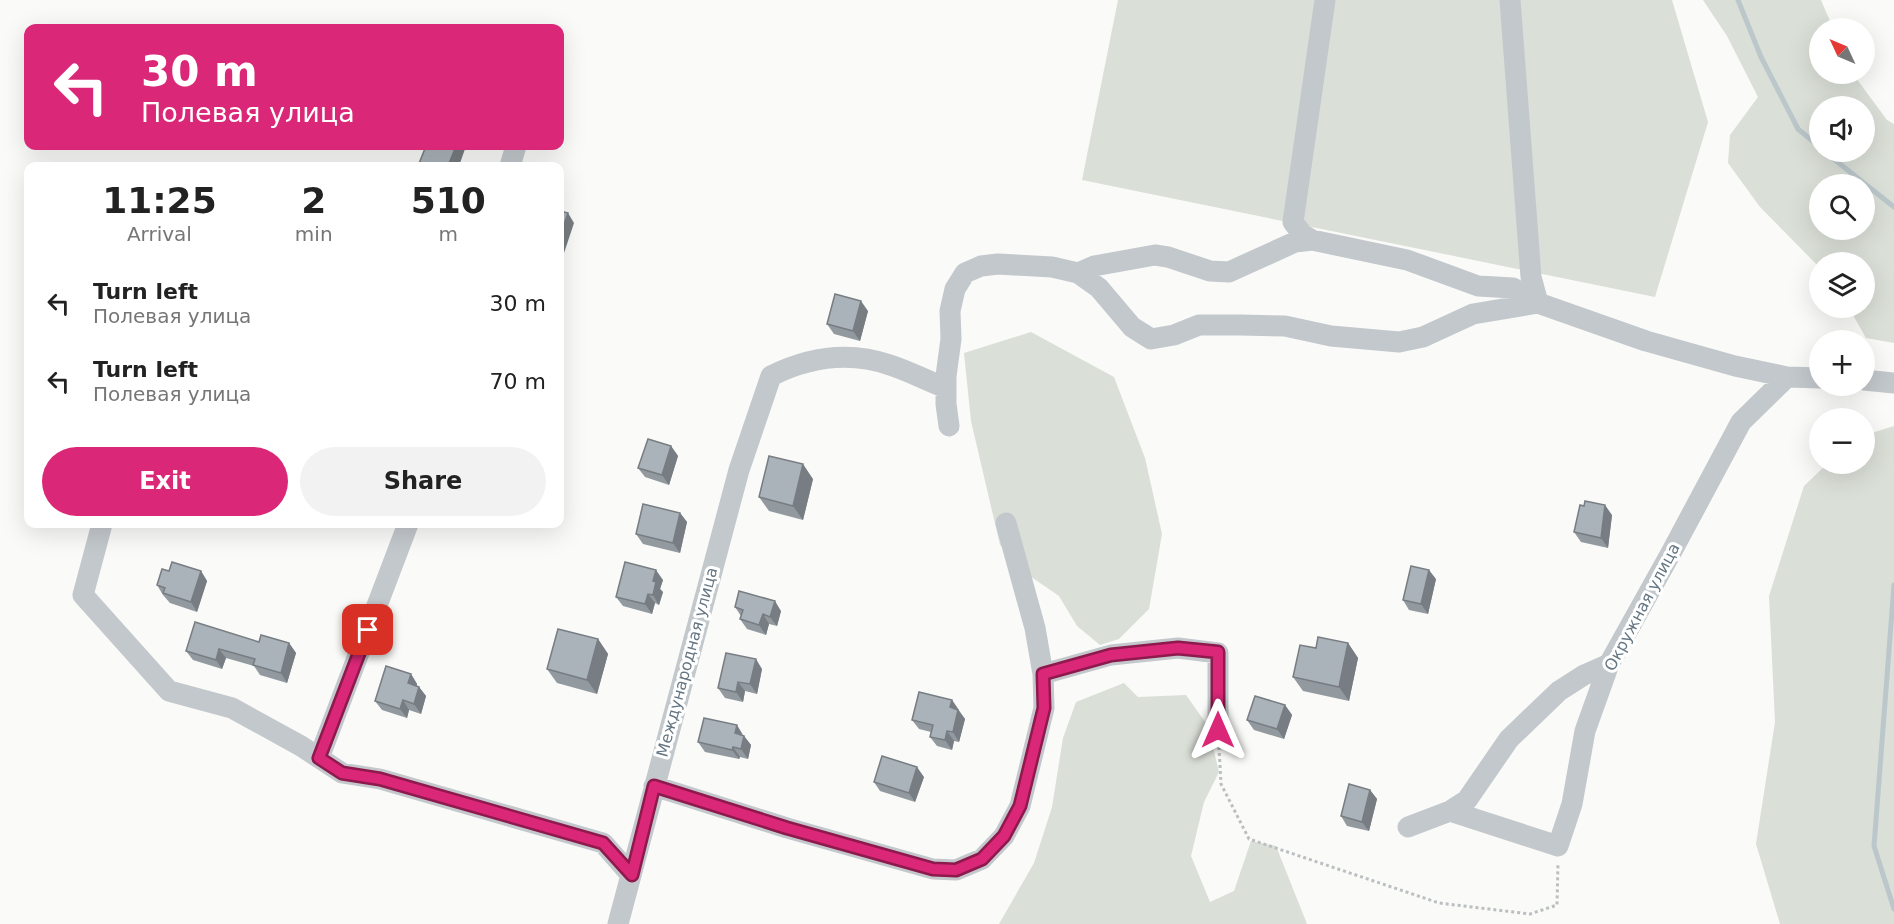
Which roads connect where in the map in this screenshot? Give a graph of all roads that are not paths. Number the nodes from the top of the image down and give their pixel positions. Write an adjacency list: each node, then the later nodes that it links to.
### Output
1 (1325, 0): 3 (street)
2 (1510, 0): 5 (street)
3 (1312, 240): 4 (street); 5 (street)
4 (1078, 273): 5 (street); 10 (street)
5 (1538, 303): 6 (street)
6 (1787, 377): 7 (street); 15 (street, Окружная улица)
7 (1809, 378)
8 (1875, 381): 9 (street)
9 (1894, 383)
10 (946, 388): 11 (street); 19 (street, Международная улица)
11 (949, 426)
12 (1006, 524): 16 (street)
13 (101, 528): 18 (street)
14 (406, 528): 18 (street)
15 (1609, 664): 20 (street); 20 (street, Окружная улица)
16 (1043, 674): 17 (street); 19 (street)
17 (1218, 730)
18 (319, 758): 22 (street)
19 (654, 786): 22 (street, Международная улица)
20 (1450, 811): 21 (street)
21 (1408, 827)
22 (632, 875): 23 (street, Международная улица)
23 (618, 924)

